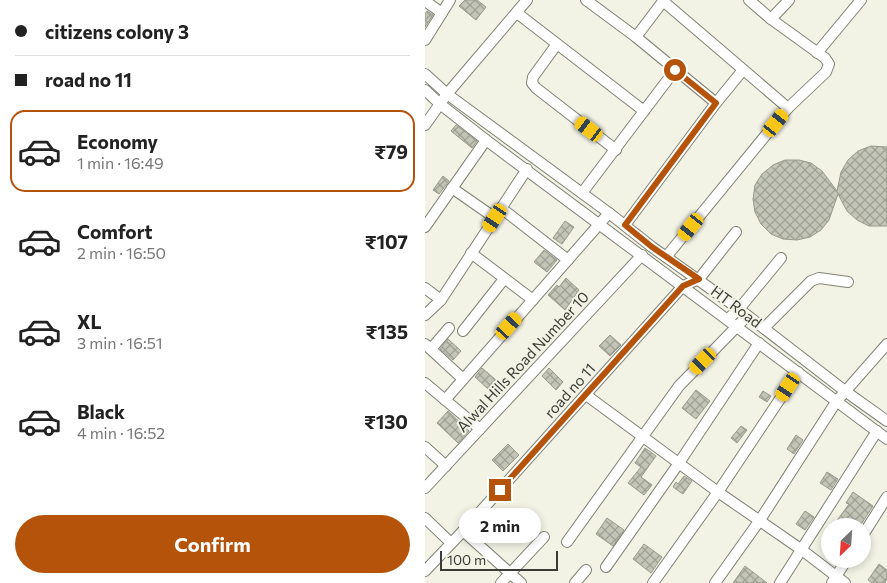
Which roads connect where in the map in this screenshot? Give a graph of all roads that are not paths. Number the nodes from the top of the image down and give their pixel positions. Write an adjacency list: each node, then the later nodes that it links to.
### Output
1 (450, 0): 9 (street)
2 (527, 0): 10 (street)
3 (663, 0): 12 (street); 17 (street)
4 (749, 0): 11 (street)
5 (789, 0): 11 (street)
6 (861, 0): 15 (street)
7 (425, 1): 9 (street)
8 (593, 2): 12 (street)
9 (442, 13): 13 (street)
10 (517, 13): 14 (street); 20 (street)
11 (771, 19): 15 (street)
12 (636, 37): 16 (street)
13 (425, 40)
14 (557, 44): 24 (street); 27 (street)
15 (817, 53): 23 (street)
16 (675, 70): 21 (street); 24 (street)
17 (743, 70): 21 (street); 23 (street)
18 (425, 74): 20 (street, HT Road)
19 (425, 90): 22 (street, HT Road)
20 (447, 94): 22 (street); 30 (street, HT Road)
21 (716, 103): 35 (street)
22 (440, 104): 25 (street); 26 (street, HT Road)
23 (788, 108): 40 (street)
24 (644, 110): 27 (street)
25 (425, 125)
26 (486, 140): 28 (street, HT Road); 29 (street)
27 (616, 150): 30 (street)
28 (527, 169): 31 (street); 34 (street, HT Road)
29 (452, 188): 33 (street); 36 (street)
30 (583, 193): 32 (street, HT Road)
31 (501, 208): 33 (street); 42 (street)
32 (609, 213): 34 (street); 35 (street, HT Road)
33 (495, 218): 38 (street)
34 (600, 224): 39 (street, HT Road); 42 (street)
35 (625, 225): 40 (street, HT Road)
36 (425, 227)
37 (737, 232): 44 (street, road no 11)
38 (471, 253): 43 (street); 48 (street)
39 (642, 255): 46 (street, HT Road); 68 (street, Alwal Hills Road Number 10)
40 (667, 257): 44 (street, HT Road)
41 (781, 258): 50 (street)
42 (567, 260): 49 (street)
43 (504, 279): 49 (street); 56 (street)
44 (699, 279): 46 (street, road no 11); 50 (street, HT Road)
45 (848, 282): 55 (street)
46 (683, 286): 52 (street, HT Road); 64 (street, road no 11)
47 (425, 288): 48 (street)
48 (441, 300): 51 (street)
49 (533, 300): 61 (street)
50 (743, 312): 52 (street); 53 (street); 55 (street, HT Road)
51 (425, 315)
52 (728, 319): 53 (street, HT Road)
53 (737, 327): 57 (street, HT Road); 70 (street)
54 (449, 328): 59 (street)
55 (763, 328): 63 (street, HT Road)
56 (463, 331)
57 (759, 343): 60 (street, HT Road); 73 (street)
58 (887, 344): 63 (street)
59 (428, 347): 61 (street)
60 (798, 372): 66 (street, HT Road); 76 (street)
61 (463, 379): 65 (street)
62 (425, 383): 65 (street)
63 (845, 391): 66 (street); 67 (street, HT Road)
64 (586, 396): 70 (street); 81 (street, road no 11)
65 (445, 400): 68 (street)
66 (837, 402): 69 (street, HT Road); 79 (street)
67 (885, 416)
68 (480, 429): 74 (street, Alwal Hills Road Number 10)
69 (877, 431): 71 (street, HT Road); 85 (street)
70 (643, 437): 73 (street); 83 (street)
71 (887, 439)
72 (425, 447): 74 (street)
73 (679, 463): 76 (street); 86 (street)
74 (446, 466): 75 (street, Alwal Hills Road Number 10)
75 (425, 488)
76 (718, 492): 79 (street); 95 (street)
77 (887, 497): 80 (street)
78 (425, 518): 84 (street)
79 (760, 520): 85 (street); 96 (street)
80 (871, 522)
81 (463, 531): 84 (street, road no 11); 90 (street)
82 (544, 537): 90 (street)
83 (567, 542)
84 (451, 543): 89 (street, road no 11)
85 (802, 550): 91 (street); 97 (street)
86 (605, 567)
87 (841, 568): 91 (street)
88 (586, 570): 94 (street)
89 (425, 571)
90 (510, 573): 92 (street); 93 (street)
91 (834, 580): 98 (street)
92 (501, 583)
93 (521, 583)
94 (575, 583)
95 (653, 583)
96 (715, 583)
97 (780, 583)
98 (845, 583)

